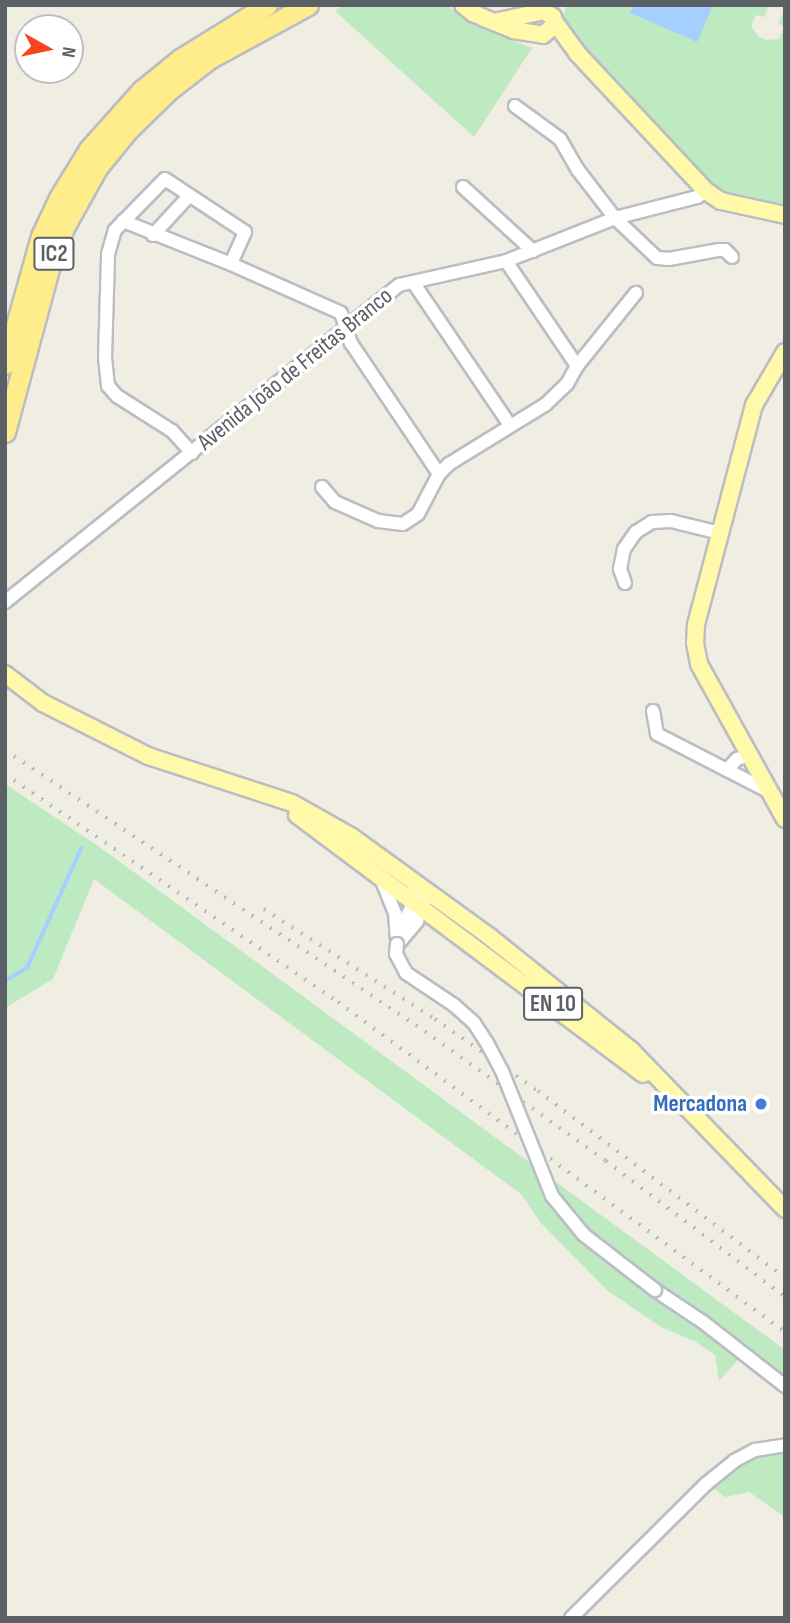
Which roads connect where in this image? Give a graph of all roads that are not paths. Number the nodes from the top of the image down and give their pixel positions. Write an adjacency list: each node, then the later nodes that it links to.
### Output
1 (267, 5): 9 (highway, IC2)
2 (308, 5): 9 (highway, IC2)
3 (464, 6): 5 (main road)
4 (546, 11): 5 (main road); 6 (main road); 6 (main road); 7 (main road)
5 (494, 22): 6 (main road)
6 (539, 34): 7 (main road)
7 (577, 53): 11 (main road)
8 (514, 106): 14 (street)
9 (120, 125): 25 (highway, IC2); 28 (highway, IC2)
10 (463, 187): 17 (street)
11 (706, 191): 13 (main road); 14 (street, Avenida João de Freitas Branco)
12 (190, 196): 15 (street); 16 (street); 20 (street)
13 (785, 215)
14 (615, 218): 17 (street, Avenida João de Freitas Branco); 18 (street)
15 (123, 221): 16 (street); 29 (street)
16 (153, 235): 20 (street)
17 (533, 251): 19 (street, Avenida João de Freitas Branco)
18 (732, 257)
19 (506, 261): 21 (street, Avenida João de Freitas Branco); 26 (street)
20 (232, 264): 23 (street)
21 (413, 282): 23 (street, Avenida João de Freitas Branco); 27 (street)
22 (636, 293): 26 (street)
23 (347, 329): 29 (street, Avenida João de Freitas Branco); 30 (street)
24 (785, 352): 32 (main road)
25 (5, 364)
26 (577, 366): 27 (street)
27 (510, 425): 30 (street)
28 (5, 432)
29 (192, 453): 34 (street, Avenida João de Freitas Branco)
30 (439, 474): 31 (street)
31 (322, 487)
32 (720, 533): 33 (street); 37 (main road)
33 (625, 583)
34 (5, 602)
35 (5, 674): 40 (main road, EN 10)
36 (653, 711): 38 (street)
37 (754, 761): 38 (street); 39 (street); 41 (main road)
38 (727, 770): 39 (street)
39 (743, 779): 41 (street)
40 (255, 791): 43 (main road, EN 10); 44 (main road, EN 10)
41 (770, 792): 42 (main road)
42 (785, 819)
43 (371, 868): 45 (main road, EN 10); 48 (street)
44 (407, 876): 45 (street); 46 (main road, EN 10)
45 (419, 905): 46 (street); 47 (main road, EN 10); 48 (street)
46 (448, 906): 49 (main road, EN 10)
47 (449, 927): 48 (street); 49 (main road, EN 10)
48 (402, 935): 51 (street, bridge)
49 (684, 1106): 50 (main road, EN 10)
50 (785, 1209)
51 (783, 1386)
52 (782, 1442): 53 (street)
53 (572, 1618)

